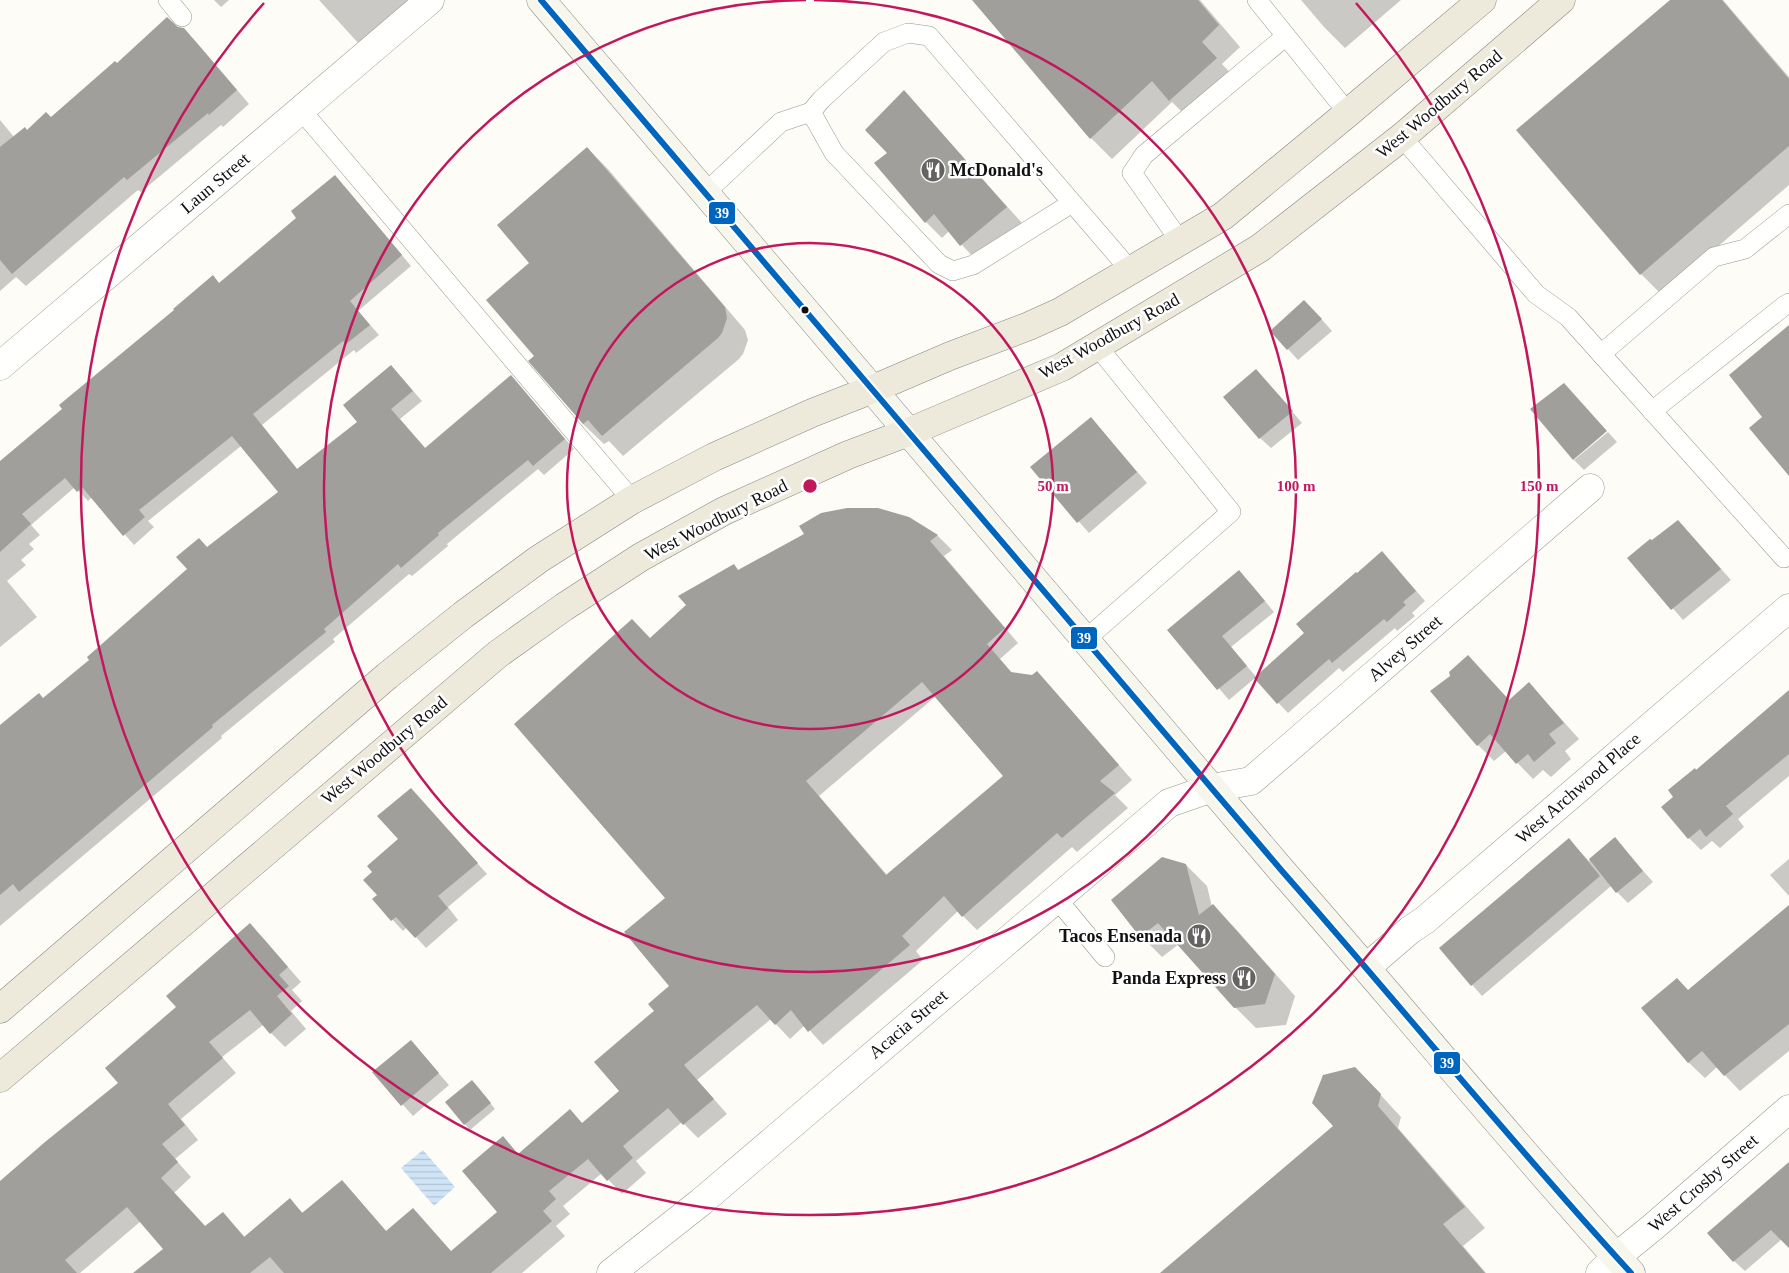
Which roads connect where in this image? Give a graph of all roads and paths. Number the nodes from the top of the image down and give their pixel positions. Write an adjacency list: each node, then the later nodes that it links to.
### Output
1 (168, 0): 7 (lane)
2 (430, 0): 9 (street, Laun Street)
3 (541, 0): 13 (main road)
4 (1257, 0): 8 (lane)
5 (1482, 0): 11 (main road)
6 (1561, 0): 12 (main road, West Woodbury Road)
7 (182, 17)
8 (1286, 36): 11 (lane); 16 (lane)
9 (301, 110): 21 (street, Laun Street); 26 (lane)
10 (811, 112): 13 (lane); 14 (lane); 14 (lane)
11 (1348, 114): 16 (main road)
12 (1402, 138): 19 (main road, West Woodbury Road); 20 (lane)
13 (705, 193): 22 (main road)
14 (1072, 203): 17 (lane)
15 (1789, 214): 20 (lane)
16 (1180, 241): 17 (main road)
17 (1130, 270): 22 (main road)
18 (1789, 303): 23 (lane)
19 (1098, 347): 24 (main road, West Woodbury Road); 29 (lane)
20 (1601, 354): 23 (lane)
21 (0, 366)
22 (873, 389): 24 (main road); 26 (main road)
23 (1652, 411): 27 (lane)
24 (909, 432): 29 (main road); 35 (main road, West Woodbury Road)
25 (1590, 488): 30 (street, Alvey Street)
26 (632, 500): 34 (main road)
27 (1784, 558)
28 (1789, 608): 33 (street, West Archwood Place)
29 (1086, 639): 30 (main road)
30 (1212, 788): 31 (street, Acacia Street); 33 (main road)
31 (1056, 899): 32 (lane); 38 (street, Acacia Street)
32 (1105, 957)
33 (1366, 967): 37 (main road)
34 (0, 1009)
35 (0, 1078)
36 (1789, 1109): 37 (street, West Crosby Street)
37 (1615, 1268)
38 (611, 1273)

